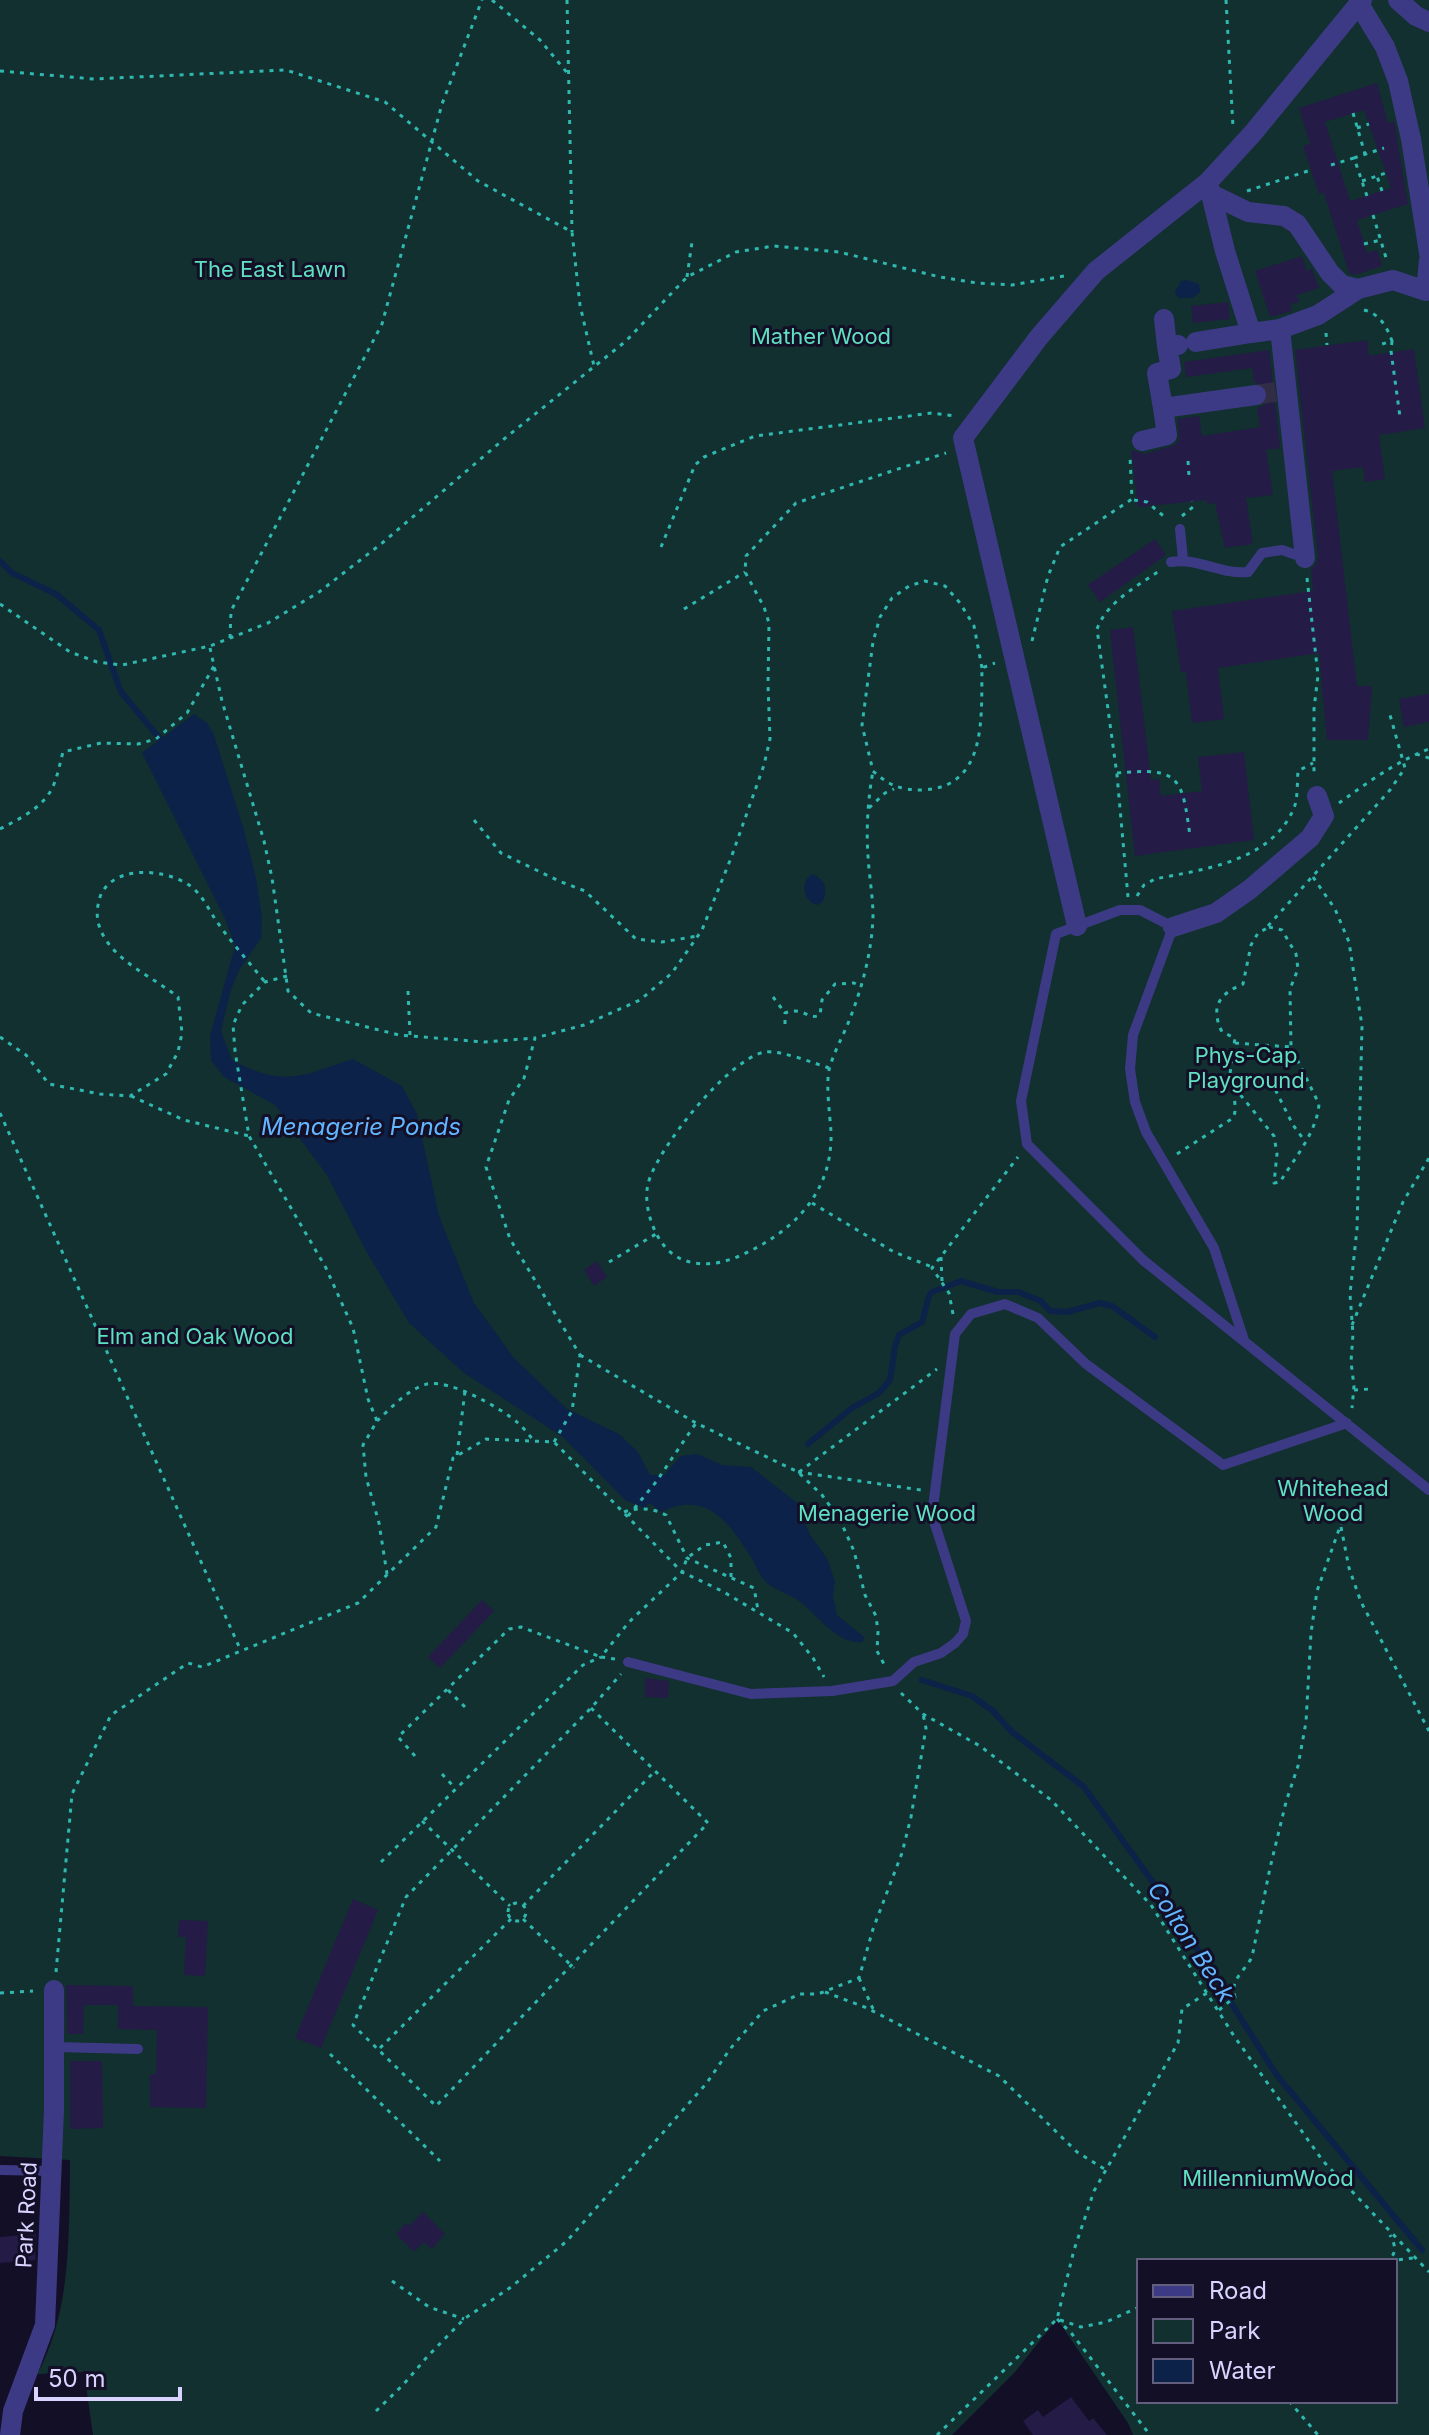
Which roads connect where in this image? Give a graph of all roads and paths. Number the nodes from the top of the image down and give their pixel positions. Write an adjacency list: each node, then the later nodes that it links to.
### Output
1 (482, 0): 13 (path)
2 (492, 0): 9 (path)
3 (567, 0): 9 (path)
4 (1226, 0): 15 (path)
5 (1398, 0): 7 (street)
6 (1361, 2): 15 (street); 32 (street)
7 (1429, 22)
8 (0, 71): 13 (path)
9 (570, 75): 28 (path)
10 (1353, 113): 12 (path)
11 (1369, 124): 12 (path)
12 (1357, 128): 16 (path)
13 (432, 142): 28 (path); 64 (path)
14 (1384, 148): 16 (path)
15 (1233, 154): 23 (street)
16 (1365, 154): 17 (path)
17 (1354, 158): 18 (path); 22 (path)
18 (1331, 165)
19 (1311, 170): 25 (path)
20 (1386, 173): 21 (path)
21 (1377, 176): 22 (path); 24 (path)
22 (1362, 181): 26 (path)
23 (1210, 188): 34 (street); 37 (street); 42 (street)
24 (1382, 191)
25 (1240, 193)
26 (1367, 196)
27 (1373, 215): 29 (path)
28 (572, 232): 46 (path)
29 (1381, 240): 31 (path); 36 (path)
30 (692, 242): 35 (path)
31 (1364, 244)
32 (1429, 253)
33 (1429, 260): 38 (street)
34 (1096, 271): 35 (path); 50 (street)
35 (687, 277): 46 (path)
36 (1393, 280): 37 (street); 38 (street)
37 (1358, 289): 39 (street)
38 (1428, 292)
39 (1334, 304): 41 (street); 43 (path)
40 (1164, 319): 44 (street)
41 (1280, 329): 42 (street); 58 (street)
42 (1251, 333): 44 (street)
43 (1392, 341): 45 (path); 49 (path)
44 (1182, 344): 48 (street)
45 (1379, 345)
46 (594, 366): 64 (path)
47 (1256, 395): 48 (street)
48 (1163, 408): 51 (street)
49 (1400, 417)
50 (966, 434): 57 (path); 61 (path); 66 (street)
51 (1142, 441): 54 (path)
52 (1188, 461): 53 (path)
53 (1189, 476)
54 (1132, 499): 55 (path); 66 (path)
55 (1192, 501)
56 (1180, 529): 59 (lane)
57 (661, 547)
58 (1305, 558): 59 (lane); 84 (path)
59 (1183, 559): 60 (lane)
60 (1171, 562): 75 (path)
61 (745, 572): 63 (path); 88 (path)
62 (0, 604): 65 (path)
63 (684, 609)
64 (230, 638): 65 (path)
65 (210, 646): 67 (path)
66 (1017, 655): 68 (path); 85 (street)
67 (214, 666): 81 (path); 89 (path)
68 (982, 668): 74 (path); 76 (path)
69 (1390, 715): 73 (path)
70 (1429, 749): 71 (path)
71 (1416, 754): 72 (path); 73 (path)
72 (1429, 758)
73 (1405, 761): 79 (path); 83 (path)
74 (873, 771): 76 (path); 78 (path)
75 (1117, 773): 82 (path); 84 (path)
76 (896, 788): 78 (path)
77 (1317, 796): 79 (street)
78 (869, 808): 91 (path)
79 (1324, 816): 86 (street)
80 (474, 820): 88 (path)
81 (0, 829)
82 (1190, 836)
83 (1313, 877): 87 (path); 118 (path)
84 (1129, 910): 85 (lane); 86 (lane)
85 (1077, 926): 108 (lane)
86 (1173, 927): 110 (lane)
87 (1264, 930): 99 (path); 100 (path)
88 (698, 936): 98 (path)
89 (287, 976): 90 (path); 96 (path)
90 (265, 982): 104 (path); 106 (path)
91 (861, 987): 94 (path); 101 (path)
92 (408, 991): 96 (path)
93 (773, 997): 94 (path)
94 (785, 1013): 95 (path)
95 (785, 1024)
96 (410, 1036): 98 (path)
97 (0, 1037): 104 (path)
98 (535, 1038): 120 (path)
99 (1234, 1043): 100 (path); 103 (path)
100 (1291, 1047): 107 (path)
101 (829, 1068): 111 (path); 112 (path)
102 (1271, 1081): 107 (path)
103 (1236, 1089): 107 (path); 110 (path)
104 (130, 1096): 106 (path)
105 (0, 1113): 141 (path)
106 (249, 1136): 125 (path)
107 (1305, 1142)
108 (1027, 1144): 113 (path); 119 (lane)
109 (1429, 1158): 118 (path)
110 (1163, 1162): 119 (lane)
111 (812, 1203): 112 (path); 115 (path)
112 (656, 1234): 114 (path)
113 (941, 1257): 115 (path); 116 (path)
114 (609, 1262)
115 (932, 1268): 116 (path)
116 (942, 1281): 117 (path)
117 (949, 1293)
118 (1352, 1326): 123 (path)
119 (1244, 1340): 127 (lane)
120 (580, 1355): 126 (path); 129 (path)
121 (952, 1357): 127 (lane); 131 (path); 133 (lane)
122 (1370, 1389): 123 (path)
123 (1354, 1390): 127 (path)
124 (465, 1391): 125 (path); 128 (path); 130 (path)
125 (377, 1421): 138 (path)
126 (696, 1423): 131 (path); 134 (path)
127 (1347, 1423): 132 (lane)
128 (534, 1441): 129 (path); 130 (path)
129 (554, 1442): 135 (path)
130 (457, 1455): 138 (path)
131 (798, 1472): 133 (path); 144 (path)
132 (1429, 1490)
133 (935, 1492): 144 (lane)
134 (635, 1507): 135 (path); 136 (path)
135 (626, 1514): 137 (path)
136 (687, 1558): 137 (path); 139 (path); 139 (path)
137 (682, 1572): 140 (path); 142 (path)
138 (387, 1574): 141 (path)
139 (731, 1579): 140 (path)
140 (758, 1612): 146 (path)
141 (241, 1651): 164 (path)
142 (601, 1657): 143 (path); 145 (path); 154 (path)
143 (628, 1662): 146 (lane); 147 (path)
144 (893, 1681): 146 (lane); 149 (path)
145 (447, 1689): 148 (path); 151 (path)
146 (832, 1691)
147 (591, 1708): 152 (path); 156 (path)
148 (468, 1710)
149 (923, 1714): 163 (path); 167 (path)
150 (1429, 1731): 168 (path)
151 (415, 1756)
152 (655, 1771): 159 (path); 162 (path)
153 (442, 1774): 154 (path)
154 (455, 1788): 155 (path)
155 (422, 1821): 156 (path); 157 (path)
156 (451, 1848): 158 (path); 172 (path)
157 (381, 1862)
158 (510, 1906): 159 (path); 160 (path)
159 (523, 1906): 161 (path)
160 (511, 1919): 161 (path); 172 (path)
161 (523, 1919): 162 (path)
162 (572, 1966): 172 (path)
163 (859, 1978): 165 (path); 169 (path)
164 (54, 1990): 166 (path); 170 (street, Park Road)
165 (825, 1991): 169 (path); 185 (path)
166 (0, 1993)
167 (1207, 1993): 168 (path); 176 (path)
168 (1218, 2011): 178 (path)
169 (874, 2012): 176 (path)
170 (54, 2047): 171 (lane); 177 (street, Park Road)
171 (138, 2049)
172 (378, 2050)
173 (330, 2054): 174 (path)
174 (440, 2161)
175 (0, 2170): 177 (lane)
176 (1106, 2170): 186 (path)
177 (52, 2171): 189 (street, Park Road)
178 (1388, 2231): 179 (path); 180 (path)
179 (1413, 2258): 181 (path); 182 (path)
180 (1390, 2259)
181 (1397, 2260)
182 (1429, 2272)
183 (392, 2281): 185 (path)
184 (1137, 2308): 186 (path)
185 (464, 2319): 188 (path)
186 (1057, 2319): 190 (path); 191 (path)
187 (1291, 2403): 192 (path)
188 (376, 2411)
189 (10, 2435)
190 (937, 2435)
191 (1150, 2435)
192 (1318, 2435)

